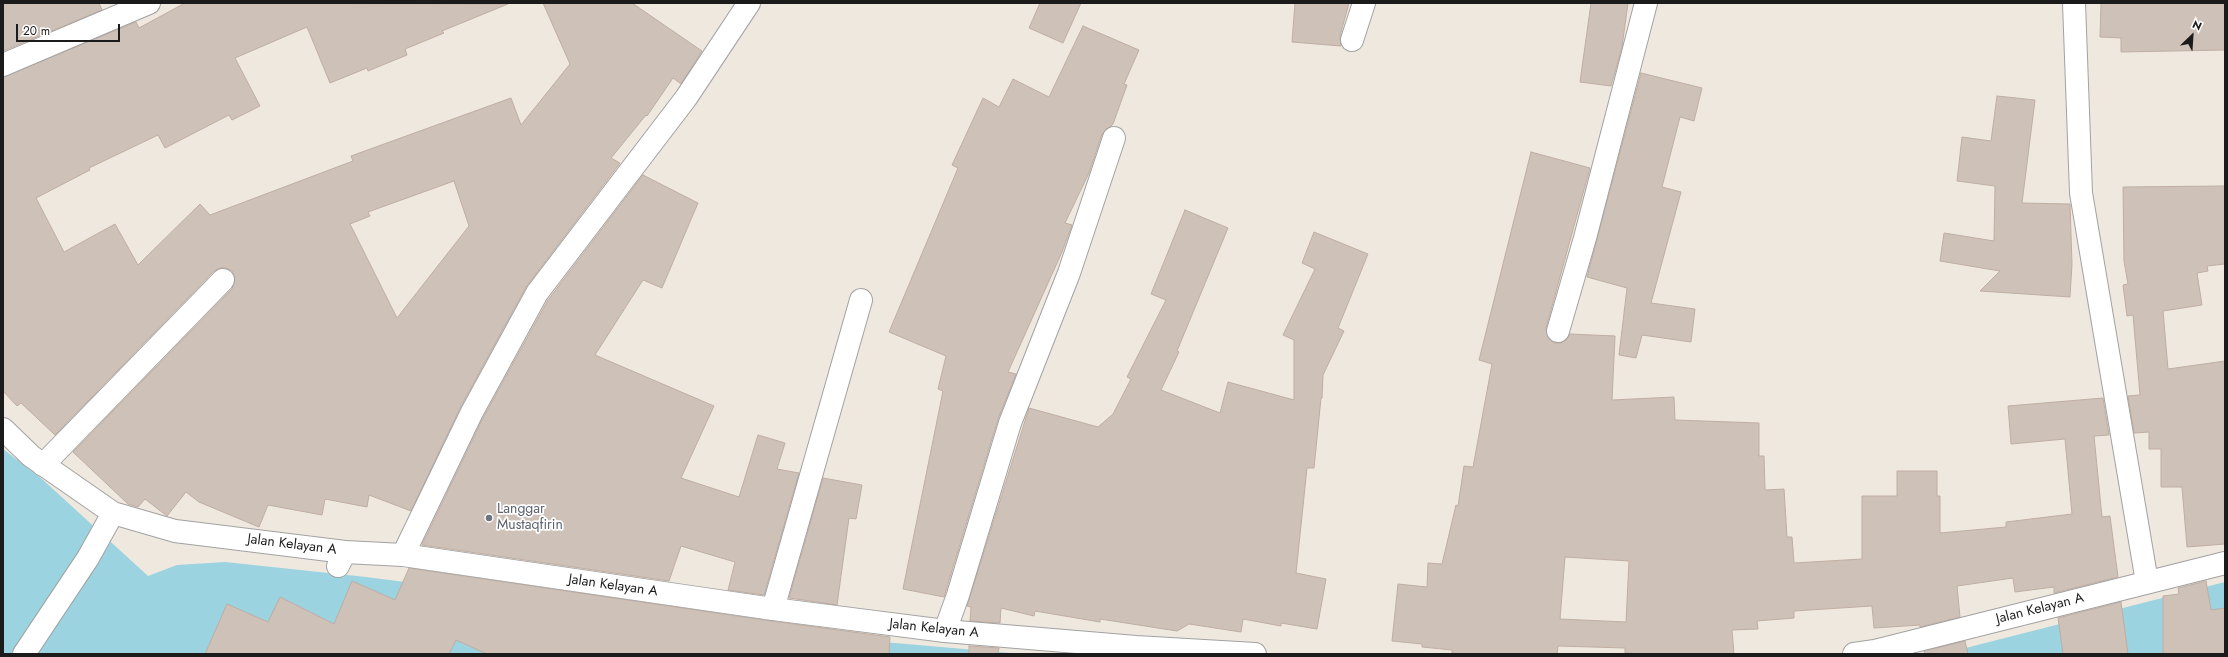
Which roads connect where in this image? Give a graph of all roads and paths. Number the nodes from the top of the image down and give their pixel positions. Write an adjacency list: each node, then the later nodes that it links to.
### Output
1 (149, 3): 7 (street)
2 (749, 3): 15 (street)
3 (1364, 3): 6 (street)
4 (1646, 3): 11 (street)
5 (2074, 3): 17 (street)
6 (1352, 40)
7 (3, 65)
8 (1114, 138): 19 (street)
9 (223, 280): 13 (street)
10 (861, 300): 18 (street)
11 (1558, 331)
12 (3, 430): 13 (street, Jalan Kelayan A)
13 (43, 465): 14 (street, Jalan Kelayan A)
14 (113, 513): 15 (street, Jalan Kelayan A); 20 (street)
15 (403, 555): 18 (street, Jalan Kelayan A)
16 (2225, 563): 17 (street, Jalan Kelayan A)
17 (2147, 582): 22 (street, Jalan Kelayan A)
18 (773, 609): 19 (street, Jalan Kelayan A)
19 (945, 632): 21 (street, Jalan Kelayan A)
20 (24, 654)
21 (1255, 654)
22 (1854, 654)

